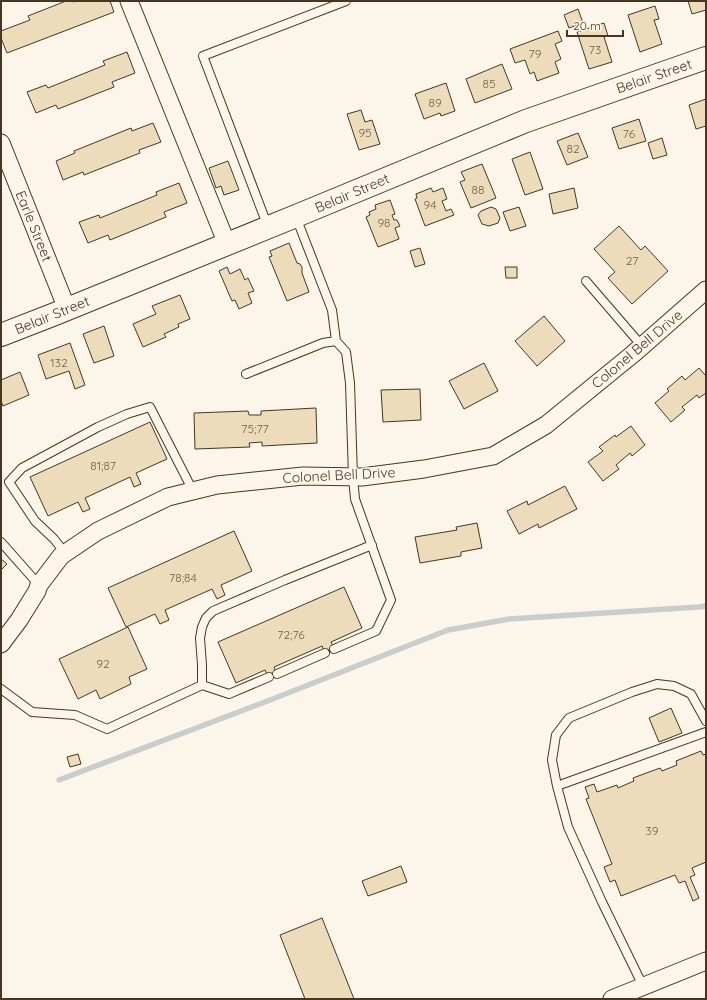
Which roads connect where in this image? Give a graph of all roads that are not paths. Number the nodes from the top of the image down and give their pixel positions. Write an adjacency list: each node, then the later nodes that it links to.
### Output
1 (129, 1): 7 (street)
2 (346, 1): 6 (lane)
3 (706, 58): 5 (main road, Belair Street)
4 (1, 143): 10 (street, Earle Street)
5 (296, 216): 6 (main road, Belair Street); 12 (lane)
6 (268, 227): 7 (main road, Belair Street)
7 (227, 244): 10 (main road, Belair Street)
8 (586, 281): 13 (lane)
9 (706, 290): 13 (street, Colonel Bell Drive)
10 (67, 309): 11 (main road, Belair Street)
11 (1, 335)
12 (336, 341): 14 (lane); 15 (lane)
13 (642, 346): 15 (street, Colonel Bell Drive)
14 (246, 374)
15 (353, 477): 16 (street, Colonel Bell Drive); 18 (lane)
16 (193, 491): 19 (street, Colonel Bell Drive); 19 (lane)
17 (1, 542): 20 (lane)
18 (372, 545): 22 (lane); 26 (lane)
19 (65, 553): 20 (street, Colonel Bell Drive)
20 (38, 585): 21 (street, Colonel Bell Drive)
21 (1, 644)
22 (334, 649)
23 (325, 653): 24 (lane)
24 (277, 674)
25 (269, 677): 26 (lane)
26 (202, 685): 27 (lane)
27 (1, 689)
28 (706, 721): 30 (lane)
29 (706, 732): 30 (lane)
30 (557, 786): 32 (lane)
31 (706, 961): 32 (street)
32 (643, 986): 33 (street)
33 (612, 999)

